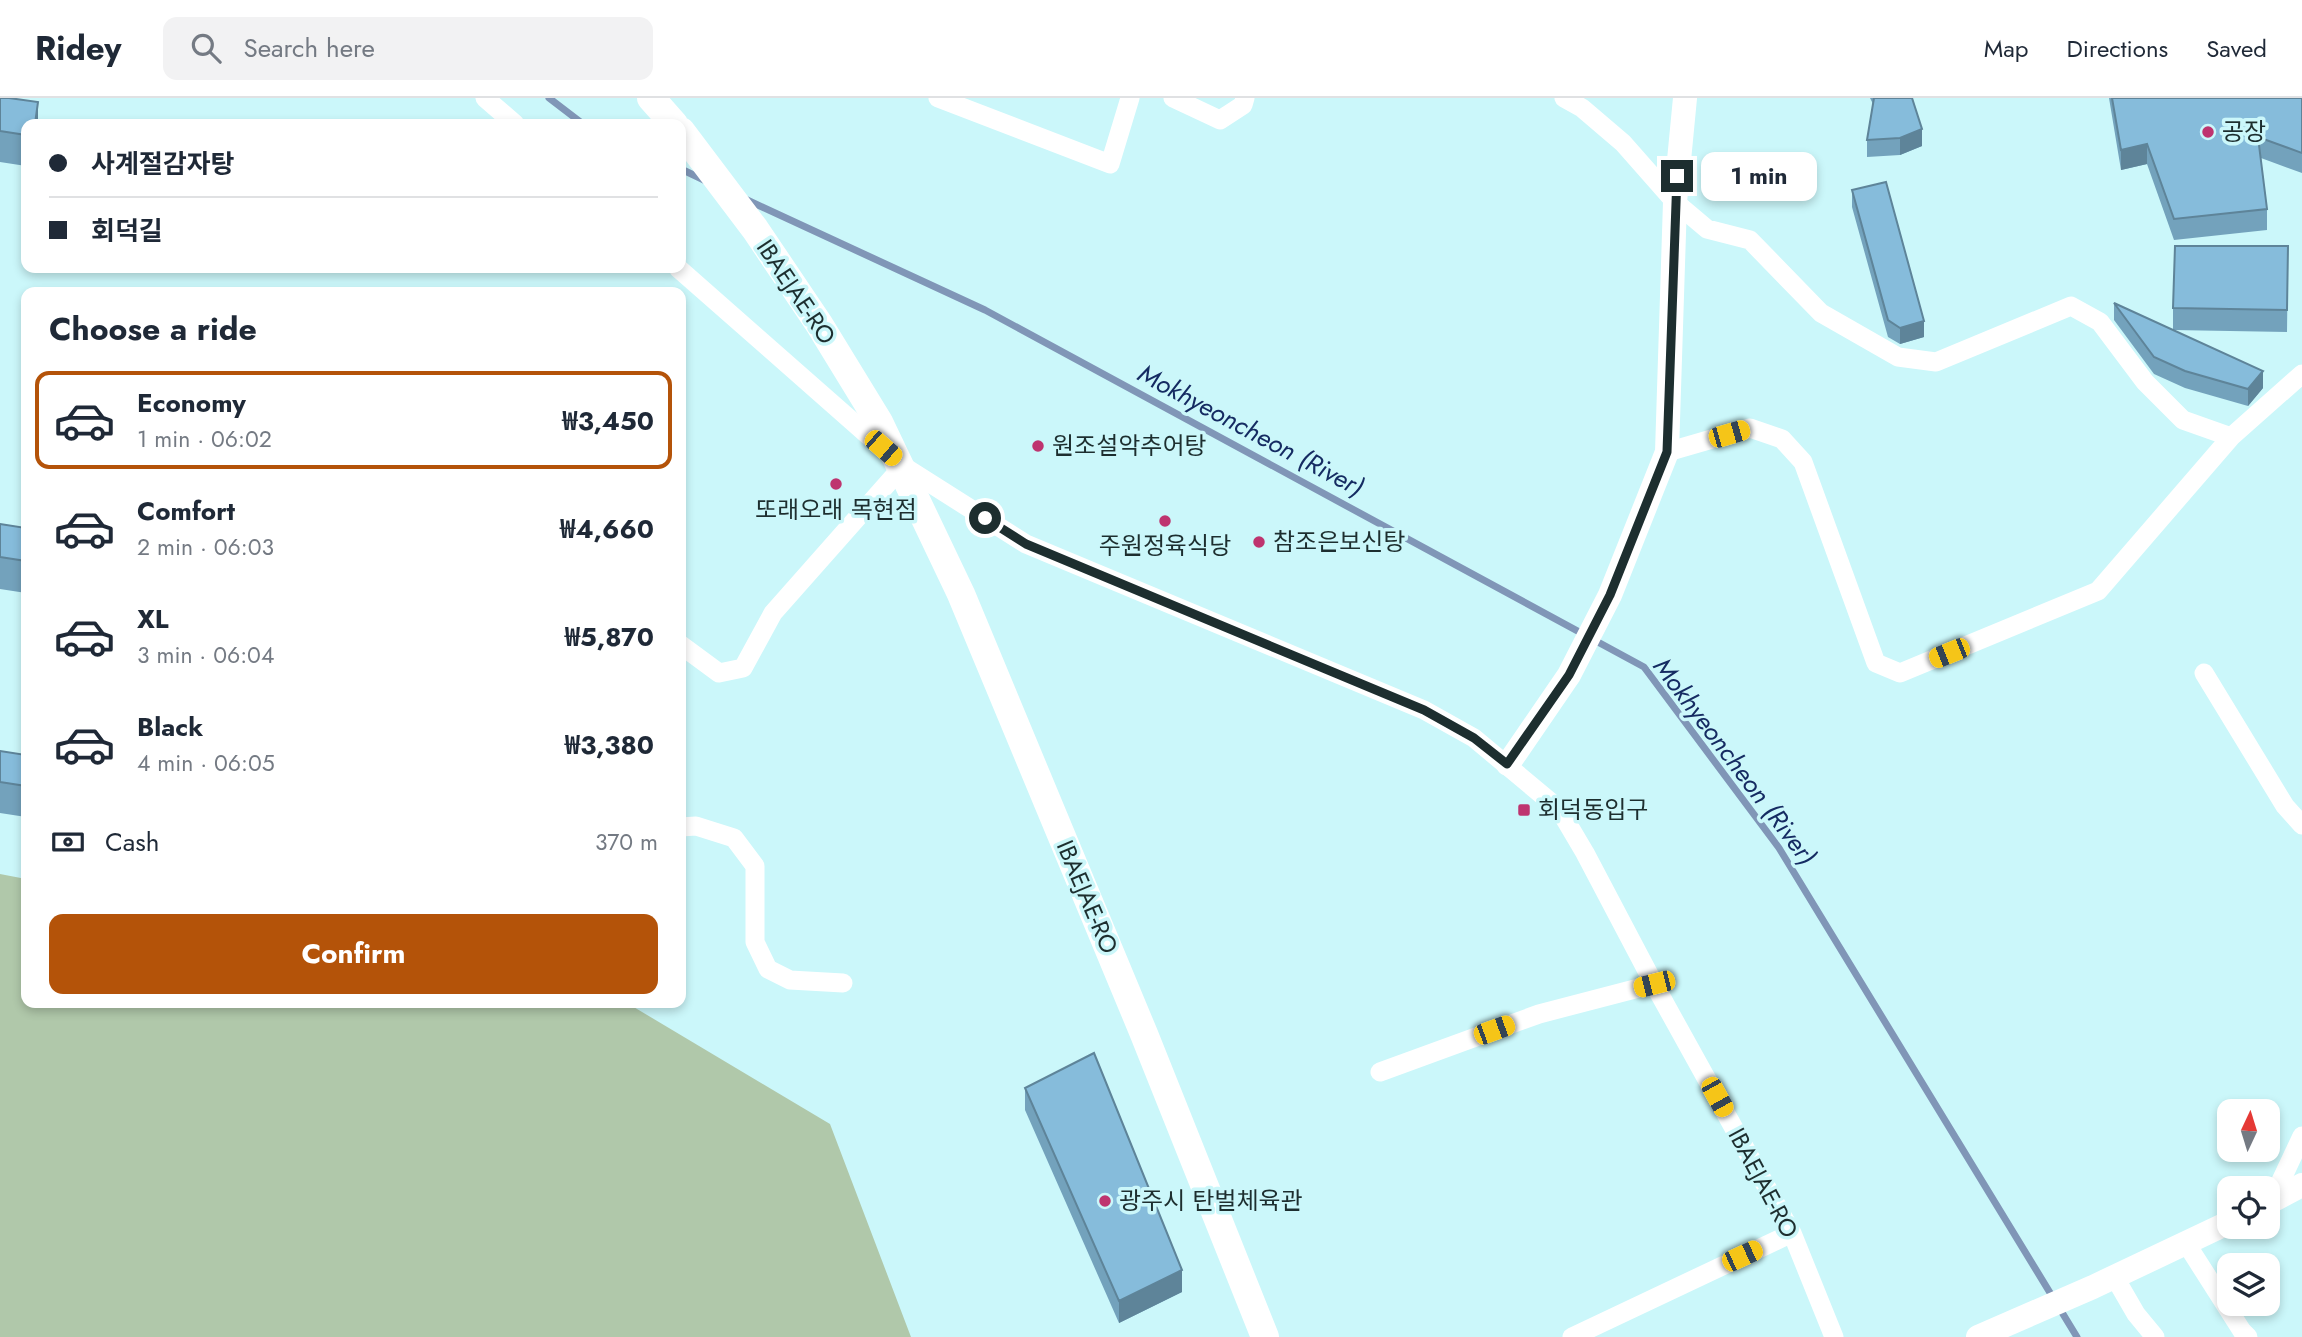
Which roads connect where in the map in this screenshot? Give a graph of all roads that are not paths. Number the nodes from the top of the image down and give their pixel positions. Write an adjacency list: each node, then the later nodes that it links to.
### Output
1 (485, 98): 9 (street)
2 (651, 98): 10 (main road)
3 (938, 98): 4 (street)
4 (1130, 98)
5 (1173, 98): 6 (street)
6 (1245, 98)
7 (1564, 98): 12 (street)
8 (1685, 98): 12 (street)
9 (508, 119)
10 (670, 119)
11 (686, 138): 35 (main road, IBAEJAE-RO)
12 (1675, 202): 15 (street); 16 (street)
13 (684, 273): 17 (street, IBAEJAE-RO)
14 (2302, 374): 15 (street)
15 (2231, 437): 16 (street)
16 (1667, 452): 20 (street)
17 (903, 466): 18 (street); 20 (street, IBAEJAE-RO)
18 (686, 650)
19 (2204, 674): 21 (street)
20 (1507, 764): 24 (street, IBAEJAE-RO)
21 (2302, 825)
22 (686, 827): 23 (street)
23 (843, 984)
24 (1654, 984): 25 (street); 31 (street, IBAEJAE-RO)
25 (1380, 1072)
26 (2302, 1136): 27 (street)
27 (2280, 1182)
28 (2302, 1185): 29 (street)
29 (2280, 1197)
30 (2217, 1228): 32 (street)
31 (1792, 1233): 36 (street); 37 (street, IBAEJAE-RO)
32 (2186, 1242): 33 (street); 39 (street)
33 (2103, 1282): 34 (street); 38 (street)
34 (1981, 1336)
35 (1265, 1337)
36 (1572, 1337)
37 (1834, 1337)
38 (2155, 1337)
39 (2248, 1337)

